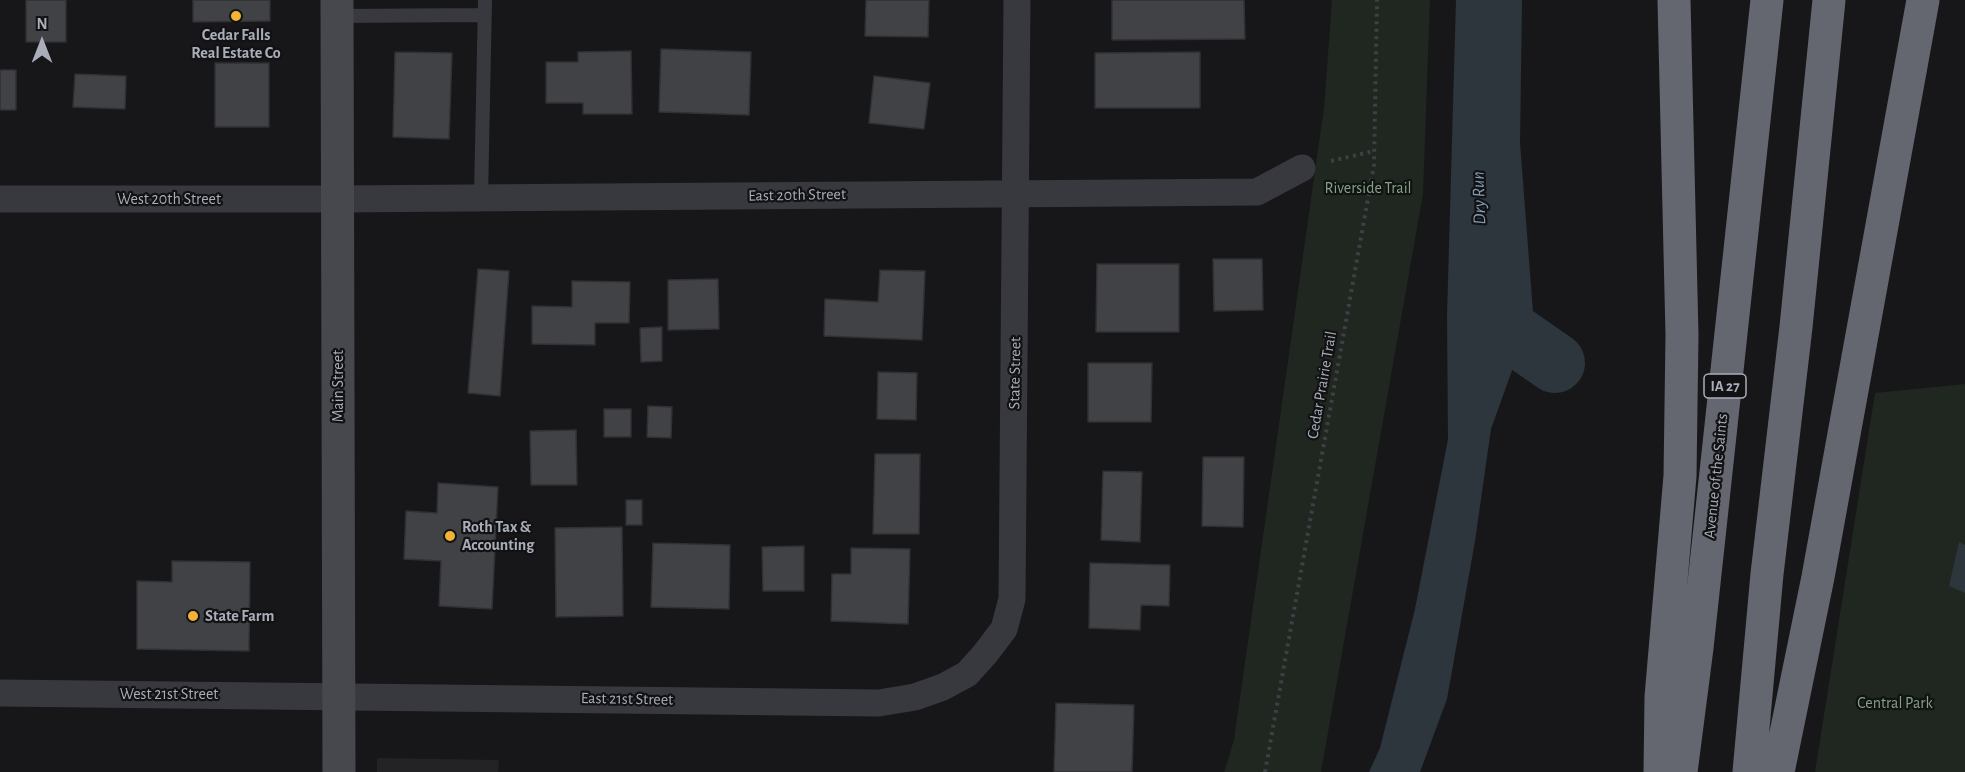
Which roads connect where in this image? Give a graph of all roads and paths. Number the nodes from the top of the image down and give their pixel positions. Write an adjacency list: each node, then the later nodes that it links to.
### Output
1 (485, 0): 9 (lane)
2 (1017, 0): 12 (street, State Street)
3 (1377, 0): 10 (path, Cedar Prairie Trail)
4 (1674, 0): 21 (highway)
5 (1767, 0): 22 (highway, Avenue of the Saints / IA 27)
6 (1829, 0): 23 (highway)
7 (1923, 0): 24 (highway)
8 (337, 8): 9 (lane); 15 (main road, Main Street)
9 (485, 15): 13 (lane)
10 (1374, 151): 11 (path); 20 (path, Cedar Prairie Trail)
11 (1302, 168): 12 (street, East 20th Street)
12 (1017, 193): 13 (street, East 20th Street); 18 (street, State Street)
13 (481, 198): 15 (street, East 20th Street)
14 (0, 199): 15 (street, West 20th Street)
15 (337, 199): 17 (main road, Main Street)
16 (0, 693): 17 (street, West 21st Street)
17 (339, 696): 18 (street, East 21st Street); 19 (main road, Main Street)
18 (915, 697)
19 (339, 772)
20 (1265, 772)
21 (1660, 772)
22 (1681, 772)
23 (1749, 772)
24 (1778, 772)

